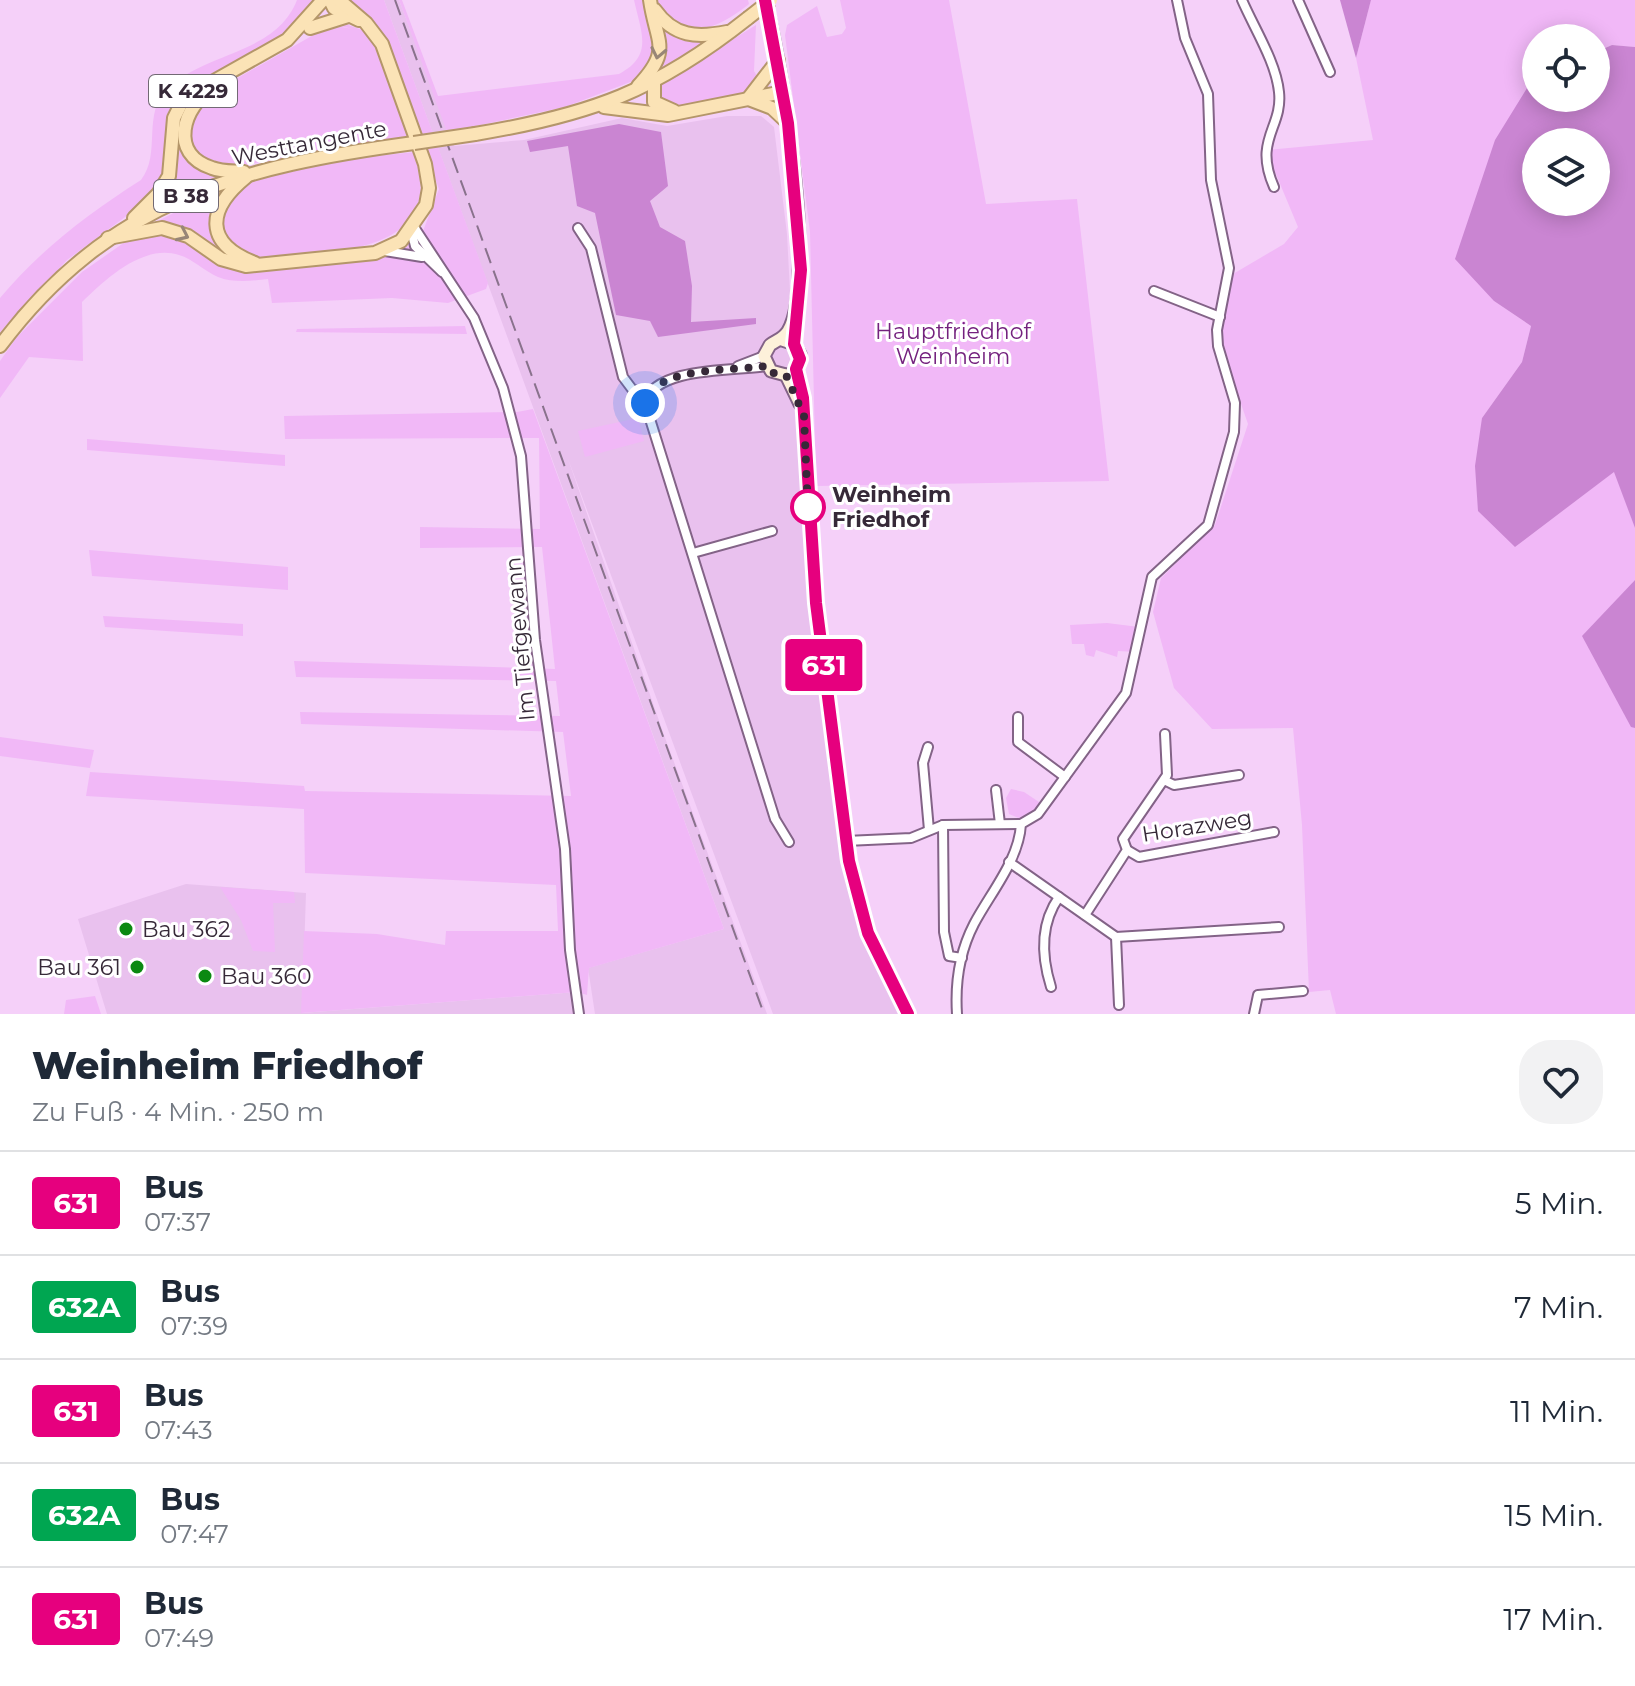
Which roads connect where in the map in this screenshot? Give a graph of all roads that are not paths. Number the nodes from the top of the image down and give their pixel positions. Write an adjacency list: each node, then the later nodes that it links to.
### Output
1 (326, 0): 9 (main road); 11 (main road, K 4229); 24 (main road, K 4229)
2 (339, 0): 10 (main road)
3 (765, 0): 13 (main road)
4 (771, 0): 12 (main road, B 38, bridge)
5 (1177, 0): 35 (street)
6 (1242, 0): 23 (street)
7 (1298, 0): 14 (street)
8 (651, 2): 12 (main road); 17 (main road, one-way to 17)
9 (348, 16): 10 (main road); 11 (main road)
10 (366, 23): 25 (main road)
11 (310, 28): 22 (main road, K 4229)
12 (731, 31): 15 (main road, B 38)
13 (778, 60): 16 (main road); 18 (main road)
14 (1330, 72)
15 (654, 82): 17 (main road, B 38); 20 (main road)
16 (783, 92): 18 (main road); 21 (main road)
17 (631, 94): 19 (main road, Westtangente / B 38)
18 (748, 99): 20 (main road); 21 (main road)
19 (601, 107): 20 (main road); 22 (main road, Westtangente / B 38, bridge)
20 (681, 112)
21 (788, 123): 34 (main road)
22 (251, 172): 24 (main road, Westtangente / B 38); 31 (main road)
23 (1274, 187)
24 (124, 227): 27 (main road, Westtangente / B 38)
25 (412, 228): 28 (main road); 29 (main road); 30 (street, Im Tiefgewann); 32 (street, Im Tiefgewann)
26 (578, 228): 41 (street)
27 (108, 238): 31 (main road, one-way to 31); 38 (main road, Westtangente / B 38)
28 (384, 251): 29 (main road); 30 (street, Im Tiefgewann)
29 (359, 252): 31 (main road)
30 (427, 260): 32 (street, Im Tiefgewann)
31 (257, 264)
32 (446, 275): 68 (street, Im Tiefgewann)
33 (1154, 291): 35 (street)
34 (797, 302): 36 (main road); 37 (main road)
35 (1220, 317): 48 (street)
36 (782, 340): 37 (main road); 39 (main road)
37 (794, 344): 40 (main road)
38 (0, 346)
39 (766, 361): 40 (main road); 41 (street)
40 (791, 372): 56 (main road)
41 (647, 396): 43 (street)
42 (772, 531): 43 (street)
43 (693, 553): 57 (street)
44 (1018, 717): 48 (street)
45 (1165, 734): 49 (street)
46 (928, 747): 54 (street)
47 (1239, 775): 49 (street)
48 (1065, 777): 52 (street)
49 (1164, 780): 58 (street)
50 (996, 790): 51 (street)
51 (1000, 824): 52 (street); 53 (street)
52 (1021, 824): 59 (street)
53 (943, 825): 54 (street); 64 (street)
54 (929, 830): 56 (street)
55 (1274, 832): 58 (street, Horazweg)
56 (846, 841): 69 (main road)
57 (789, 842)
58 (1127, 850): 61 (street)
59 (1009, 862): 60 (street); 64 (street)
60 (1059, 897): 61 (street); 65 (street)
61 (1085, 915): 63 (street)
62 (1279, 927): 63 (street)
63 (1116, 937): 67 (street)
64 (962, 958): 70 (street)
65 (1051, 987)
66 (1303, 991): 71 (street)
67 (1119, 1005)
68 (579, 1014)
69 (908, 1014)
70 (957, 1014)
71 (1254, 1014)

